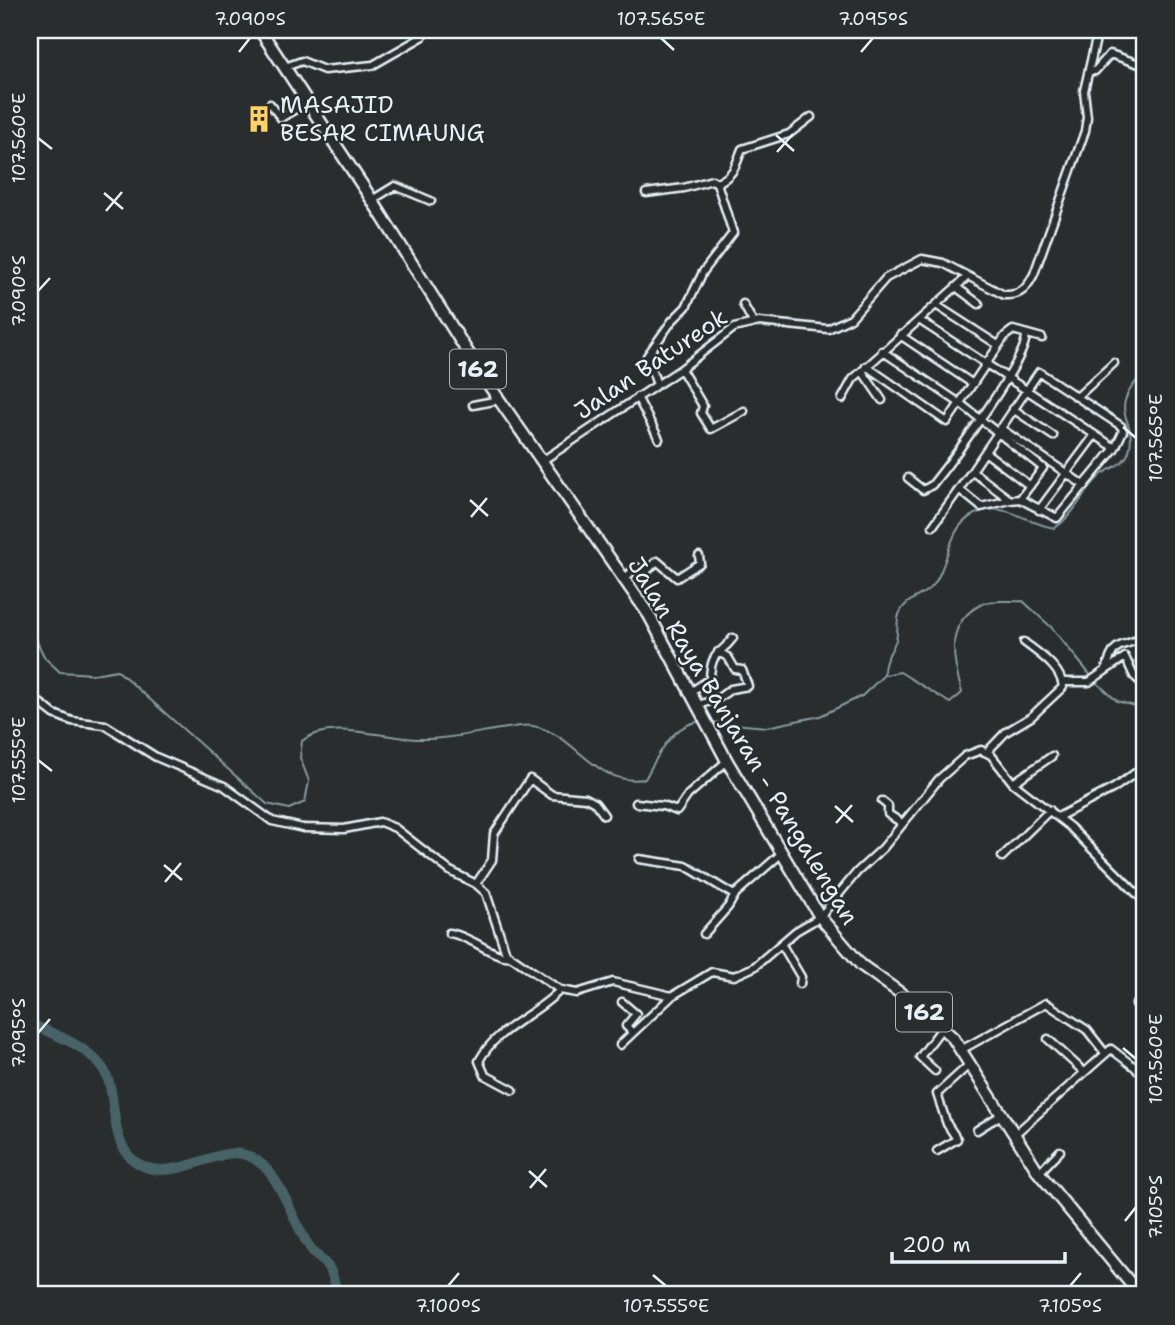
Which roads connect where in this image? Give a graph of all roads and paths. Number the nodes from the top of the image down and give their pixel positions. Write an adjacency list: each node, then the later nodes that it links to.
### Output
1 (260, 30): 5 (main road, Jalan Raya Banjaran - Pangalengan / 162)
2 (1098, 30): 6 (street, Jalan Batureok)
3 (422, 37): 5 (street)
4 (1145, 66): 6 (street)
5 (285, 67): 7 (main road, Jalan Raya Banjaran - Pangalengan / 162)
6 (1090, 71): 14 (street, Jalan Batureok)
7 (307, 102): 8 (street); 12 (main road, Jalan Raya Banjaran - Pangalengan / 162)
8 (271, 104)
9 (811, 117): 10 (street)
10 (717, 183): 11 (street); 32 (street)
11 (646, 193)
12 (372, 200): 13 (street); 37 (main road, Jalan Raya Banjaran - Pangalengan / 162)
13 (431, 201)
14 (967, 276): 15 (street); 20 (street, Jalan Batureok)
15 (956, 287): 17 (street); 18 (street)
16 (743, 304): 20 (street)
17 (979, 304)
18 (936, 305): 19 (street); 24 (street)
19 (919, 320): 22 (street); 27 (street)
20 (753, 323): 28 (street, Jalan Batureok)
21 (1025, 334): 23 (street); 24 (street); 30 (street)
22 (900, 335): 25 (street); 31 (street)
23 (1042, 338)
24 (998, 345): 27 (street)
25 (882, 351): 29 (street); 39 (street)
26 (1114, 363): 35 (street)
27 (985, 364): 30 (street); 31 (street)
28 (681, 369): 32 (street, Jalan Batureok); 42 (street)
29 (864, 369): 36 (street); 38 (street); 39 (street)
30 (1007, 377): 33 (street); 43 (street)
31 (973, 384): 39 (street)
32 (657, 385): 34 (street, Jalan Batureok)
33 (1025, 390): 35 (street); 41 (street); 46 (street)
34 (637, 397): 47 (street); 50 (street, Jalan Batureok)
35 (1077, 397): 48 (street)
36 (842, 399)
37 (499, 400): 40 (street); 50 (main road, Jalan Raya Banjaran - Pangalengan / 162)
38 (881, 400)
39 (961, 404): 43 (street)
40 (473, 405)
41 (1013, 409): 44 (street); 45 (street)
42 (744, 411)
43 (981, 419): 44 (street); 53 (street)
44 (998, 430): 49 (street); 52 (street); 54 (street)
45 (1053, 436)
46 (1094, 436): 48 (street); 52 (street)
47 (659, 439)
48 (1115, 449): 55 (street)
49 (985, 452): 51 (street); 54 (street)
50 (542, 461): 62 (main road, Jalan Raya Banjaran - Pangalengan / 162)
51 (972, 471): 56 (street); 57 (street)
52 (1067, 473): 55 (street); 59 (street)
53 (908, 478)
54 (1030, 486): 58 (street)
55 (1085, 486): 59 (street)
56 (960, 490): 57 (street); 60 (street)
57 (1010, 499): 58 (street)
58 (1020, 499): 59 (street)
59 (1039, 510)
60 (933, 526)
61 (699, 556): 62 (street)
62 (624, 580): 70 (main road, Jalan Raya Banjaran - Pangalengan / 162)
63 (1145, 636): 67 (street)
64 (733, 638): 66 (street)
65 (1024, 642): 68 (street)
66 (718, 652): 70 (street); 72 (street)
67 (1106, 669): 68 (street); 69 (street)
68 (1063, 682): 73 (street)
69 (1145, 686)
70 (692, 691): 72 (main road, Jalan Raya Banjaran - Pangalengan / 162)
71 (30, 695): 87 (street)
72 (698, 706): 75 (main road, Jalan Raya Banjaran - Pangalengan / 162)
73 (987, 752): 77 (street); 83 (street)
74 (1052, 756): 77 (street)
75 (727, 761): 79 (street); 84 (main road, Jalan Raya Banjaran - Pangalengan / 162)
76 (1145, 766): 82 (street)
77 (1013, 783): 80 (street)
78 (882, 801): 83 (street)
79 (636, 803)
80 (1050, 810): 82 (street); 85 (street)
81 (604, 816): 87 (street)
82 (1058, 817): 89 (street)
83 (902, 823): 90 (street)
84 (782, 852): 88 (street); 90 (main road, Jalan Raya Banjaran - Pangalengan / 162)
85 (1002, 856)
86 (639, 859): 88 (street)
87 (476, 884): 94 (street)
88 (735, 895): 92 (street)
89 (1145, 902)
90 (820, 917): 93 (street); 101 (main road, Jalan Raya Banjaran - Pangalengan / 162)
91 (449, 933): 94 (street)
92 (704, 934)
93 (782, 945): 95 (street); 98 (street)
94 (510, 957): 96 (street)
95 (800, 984)
96 (560, 990): 98 (street); 113 (street)
97 (1145, 995): 100 (street)
98 (672, 996): 102 (street)
99 (622, 1002): 102 (street)
100 (1136, 1004)
101 (942, 1028): 105 (main road, Jalan Raya Banjaran - Pangalengan / 162); 110 (street)
102 (633, 1033): 104 (street)
103 (1048, 1039): 111 (street)
104 (620, 1045)
105 (961, 1050): 106 (street); 108 (main road, Jalan Raya Banjaran - Pangalengan / 162)
106 (1105, 1053): 109 (street); 111 (street)
107 (1145, 1062): 109 (street)
108 (971, 1063): 114 (main road, Jalan Raya Banjaran - Pangalengan / 162); 117 (street)
109 (1137, 1070): 112 (street)
110 (935, 1071)
111 (1083, 1071): 116 (street)
112 (1145, 1075)
113 (513, 1090)
114 (1001, 1115): 115 (street); 116 (main road, Jalan Raya Banjaran - Pangalengan / 162)
115 (977, 1130)
116 (1014, 1135): 119 (main road, Jalan Raya Banjaran - Pangalengan / 162)
117 (937, 1151)
118 (1060, 1151): 119 (street)
119 (1039, 1173): 120 (main road, Jalan Raya Banjaran - Pangalengan / 162)
120 (1140, 1295)

